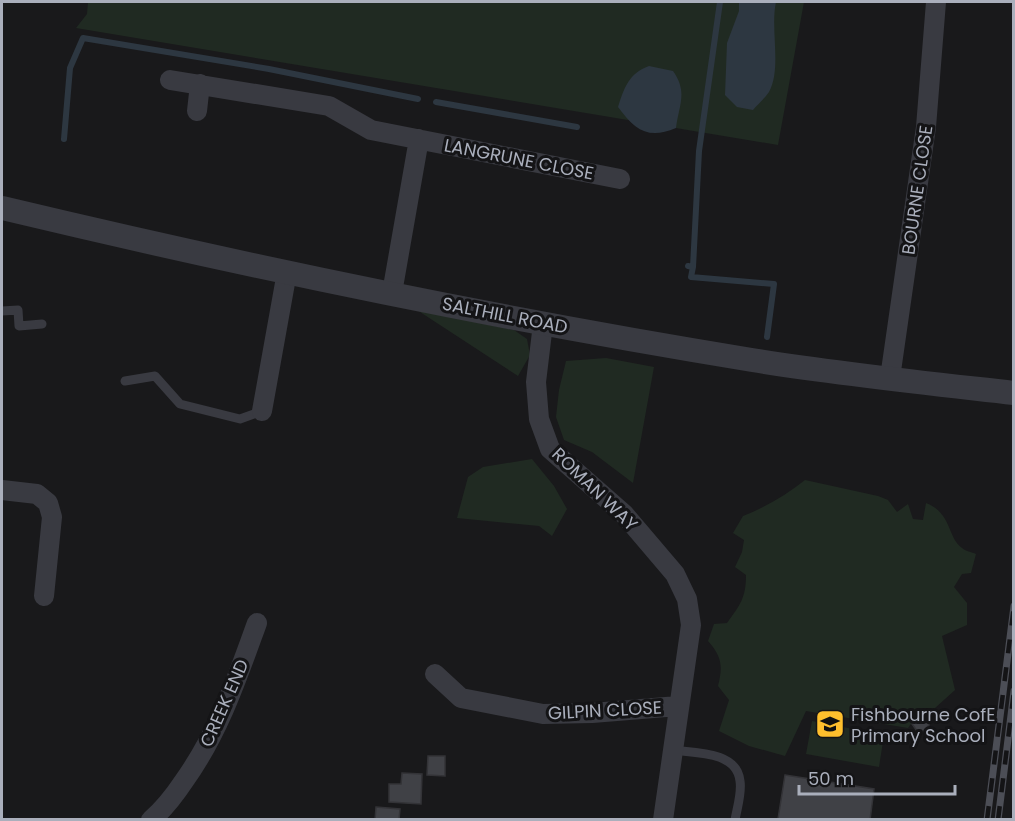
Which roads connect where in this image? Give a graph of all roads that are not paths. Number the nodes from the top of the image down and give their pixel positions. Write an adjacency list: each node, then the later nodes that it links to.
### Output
1 (936, 2): 13 (street, BOURNE CLOSE)
2 (170, 80): 3 (street, LANGRUNE CLOSE)
3 (200, 84): 4 (street); 5 (street, LANGRUNE CLOSE)
4 (197, 111)
5 (419, 139): 6 (street, LANGRUNE CLOSE); 9 (street, LANGRUNE CLOSE)
6 (620, 179)
7 (2, 208): 8 (street, SALTHILL ROAD)
8 (287, 272): 9 (street, SALTHILL ROAD); 16 (street)
9 (392, 293): 12 (street, SALTHILL ROAD)
10 (2, 311): 11 (lane)
11 (42, 324)
12 (543, 324): 13 (street, SALTHILL ROAD); 21 (street, ROMAN WAY)
13 (890, 378): 15 (street, SALTHILL ROAD)
14 (126, 381): 16 (lane)
15 (1014, 393)
16 (262, 411)
17 (2, 490): 18 (street)
18 (44, 596)
19 (257, 623): 23 (street, CREEK END)
20 (435, 674): 21 (street, GILPIN CLOSE)
21 (678, 706): 22 (street, ROMAN WAY)
22 (672, 750): 24 (street, ROMAN WAY); 25 (lane)
23 (163, 816)
24 (663, 819)
25 (735, 819)

